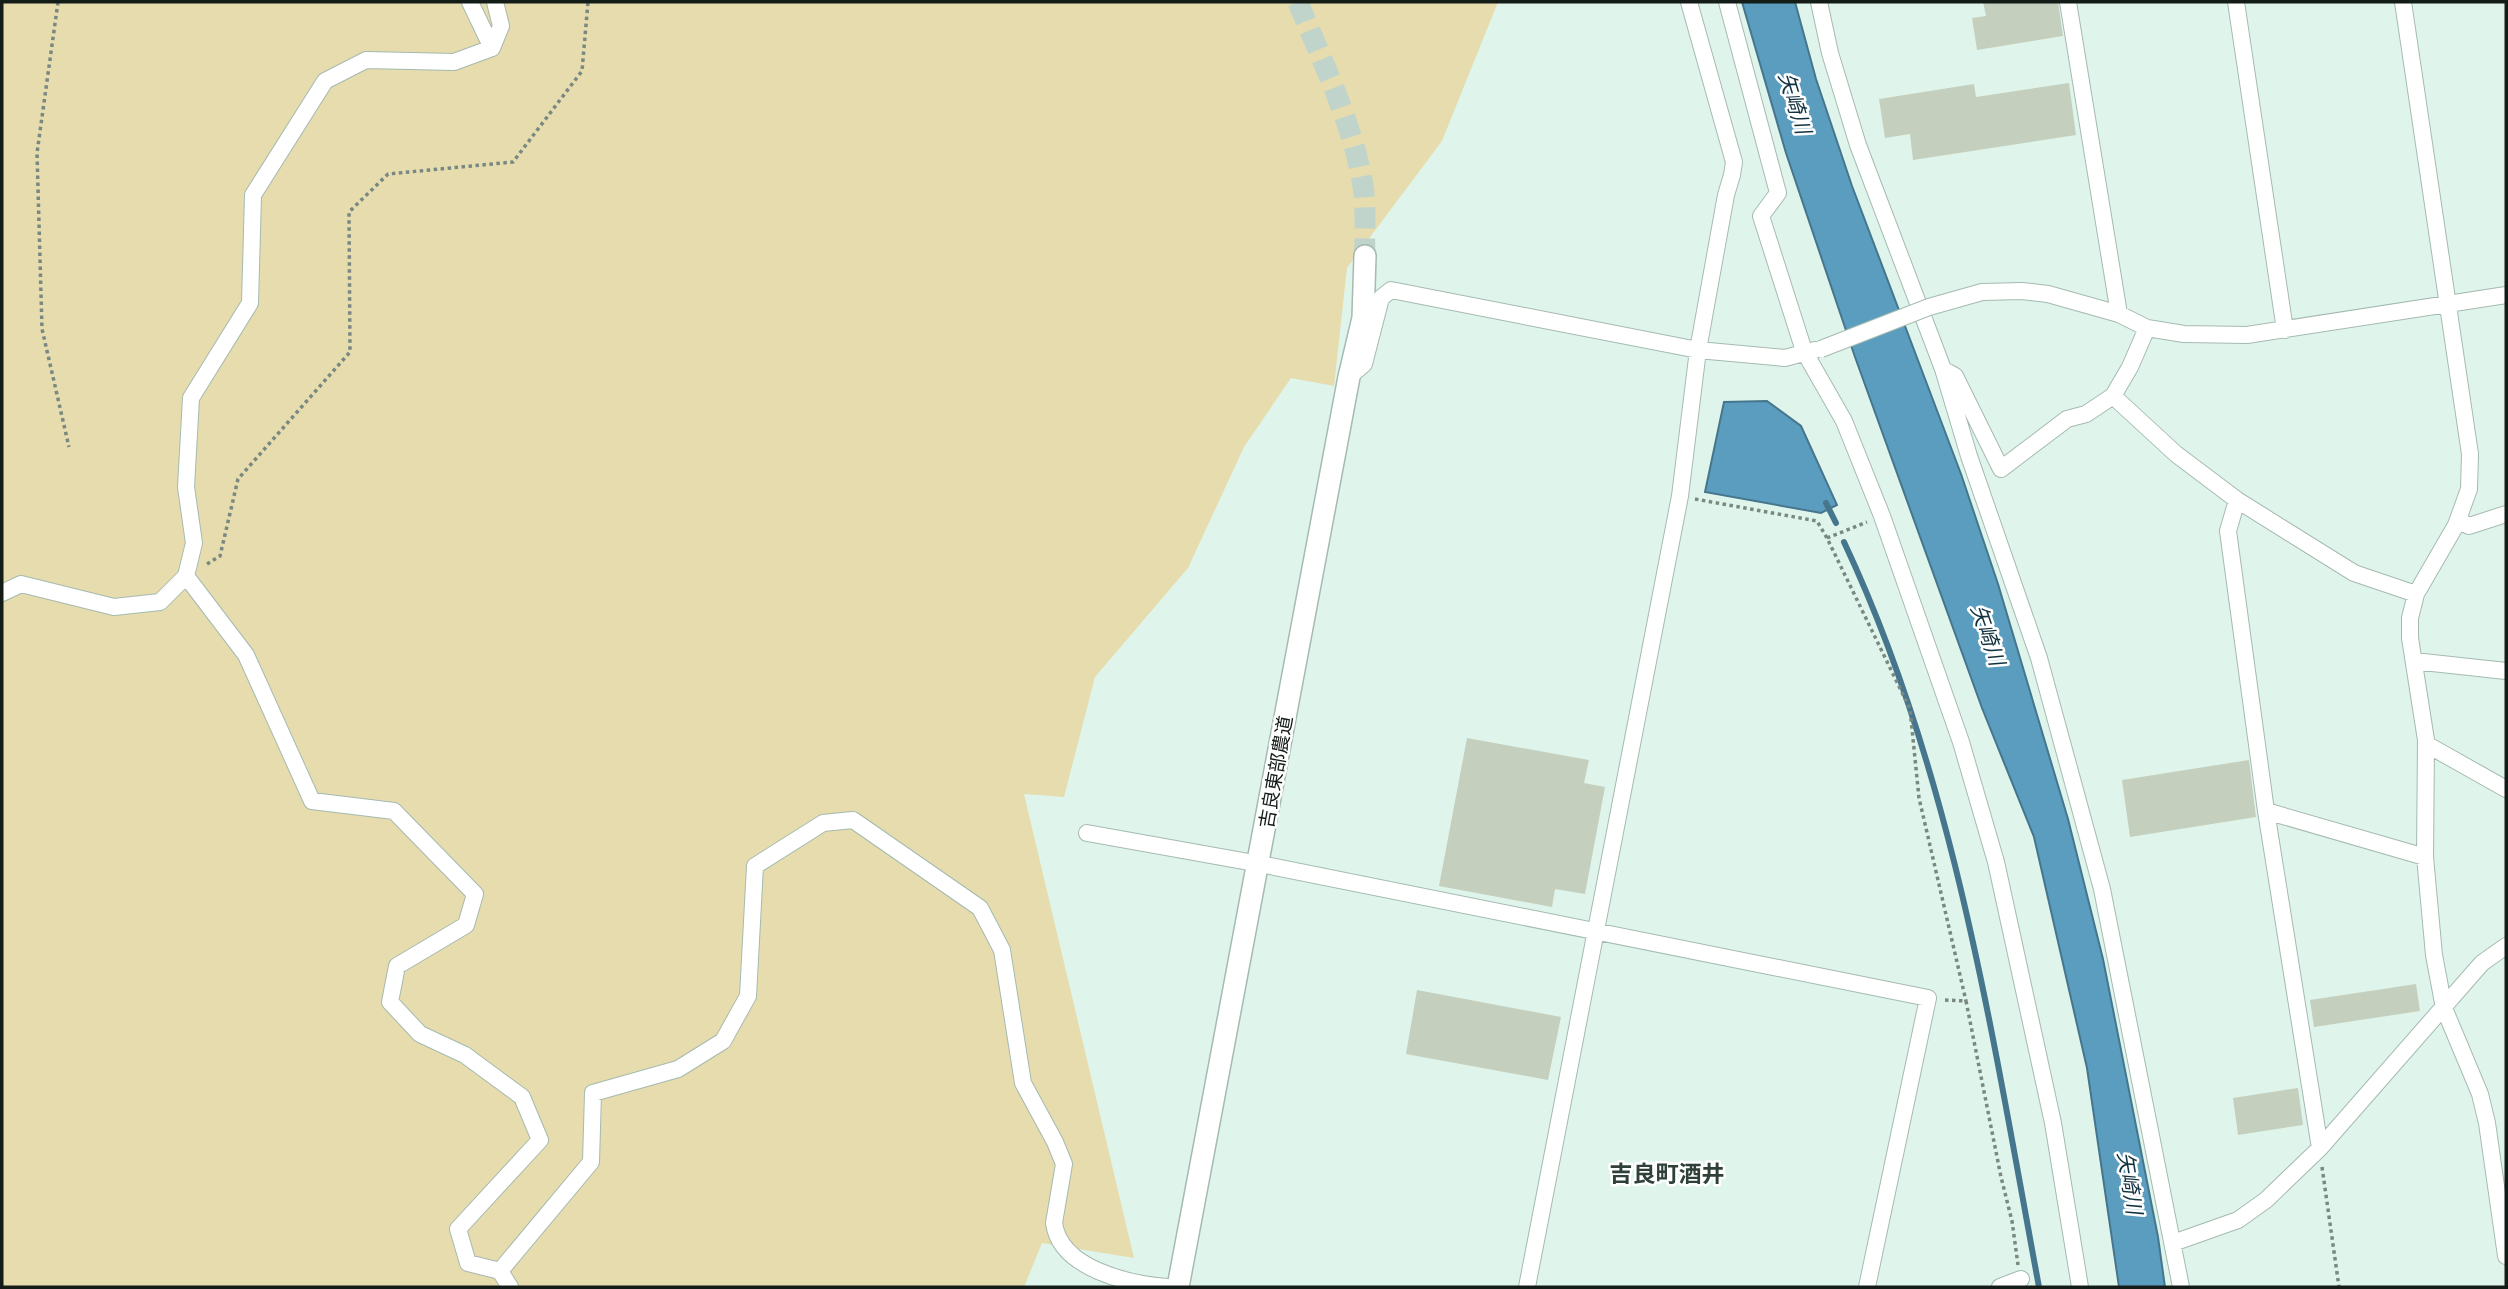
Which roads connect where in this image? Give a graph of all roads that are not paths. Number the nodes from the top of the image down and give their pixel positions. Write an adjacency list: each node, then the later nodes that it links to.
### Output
1 (470, 2): 9 (street)
2 (495, 2): 9 (street)
3 (1689, 2): 16 (street)
4 (1727, 2): 17 (street)
5 (1819, 2): 18 (street)
6 (2068, 2): 13 (street)
7 (2236, 2): 15 (street)
8 (2403, 2): 12 (street)
9 (492, 48): 24 (street)
10 (1365, 257): 19 (street, 吉良東部農道)
11 (2506, 295): 12 (street)
12 (2447, 303): 15 (street); 23 (street)
13 (2119, 314): 14 (street); 17 (street, bridge)
14 (2147, 328): 15 (street); 20 (street)
15 (2285, 330)
16 (1698, 350): 17 (street); 19 (street); 35 (street)
17 (1812, 350): 49 (street)
18 (1943, 369): 20 (street); 39 (street)
19 (1349, 377): 34 (street, 吉良東部農道)
20 (2113, 396): 21 (street)
21 (2237, 500): 26 (street); 31 (street)
22 (2506, 514): 23 (street)
23 (2458, 520): 26 (street)
24 (186, 576): 25 (street); 41 (street)
25 (2, 593)
26 (2416, 594): 27 (street)
27 (2414, 661): 28 (street); 29 (street)
28 (2506, 671)
29 (2426, 744): 30 (street); 33 (street)
30 (2506, 789)
31 (2266, 811): 33 (street); 38 (street)
32 (1087, 833): 34 (street)
33 (2425, 857): 37 (street)
34 (1259, 864): 35 (street); 45 (street, 吉良東部農道)
35 (1596, 933): 46 (street); 47 (street)
36 (2506, 946): 37 (street)
37 (2444, 1008): 38 (street); 40 (street)
38 (2320, 1148): 39 (street)
39 (2173, 1243): 50 (street)
40 (2506, 1256)
41 (500, 1271): 43 (street); 44 (street)
42 (2021, 1279): 48 (street)
43 (510, 1287)
44 (1167, 1287)
45 (1178, 1287)
46 (1527, 1287)
47 (1867, 1287)
48 (2000, 1287)
49 (2080, 1287)
50 (2181, 1287)

